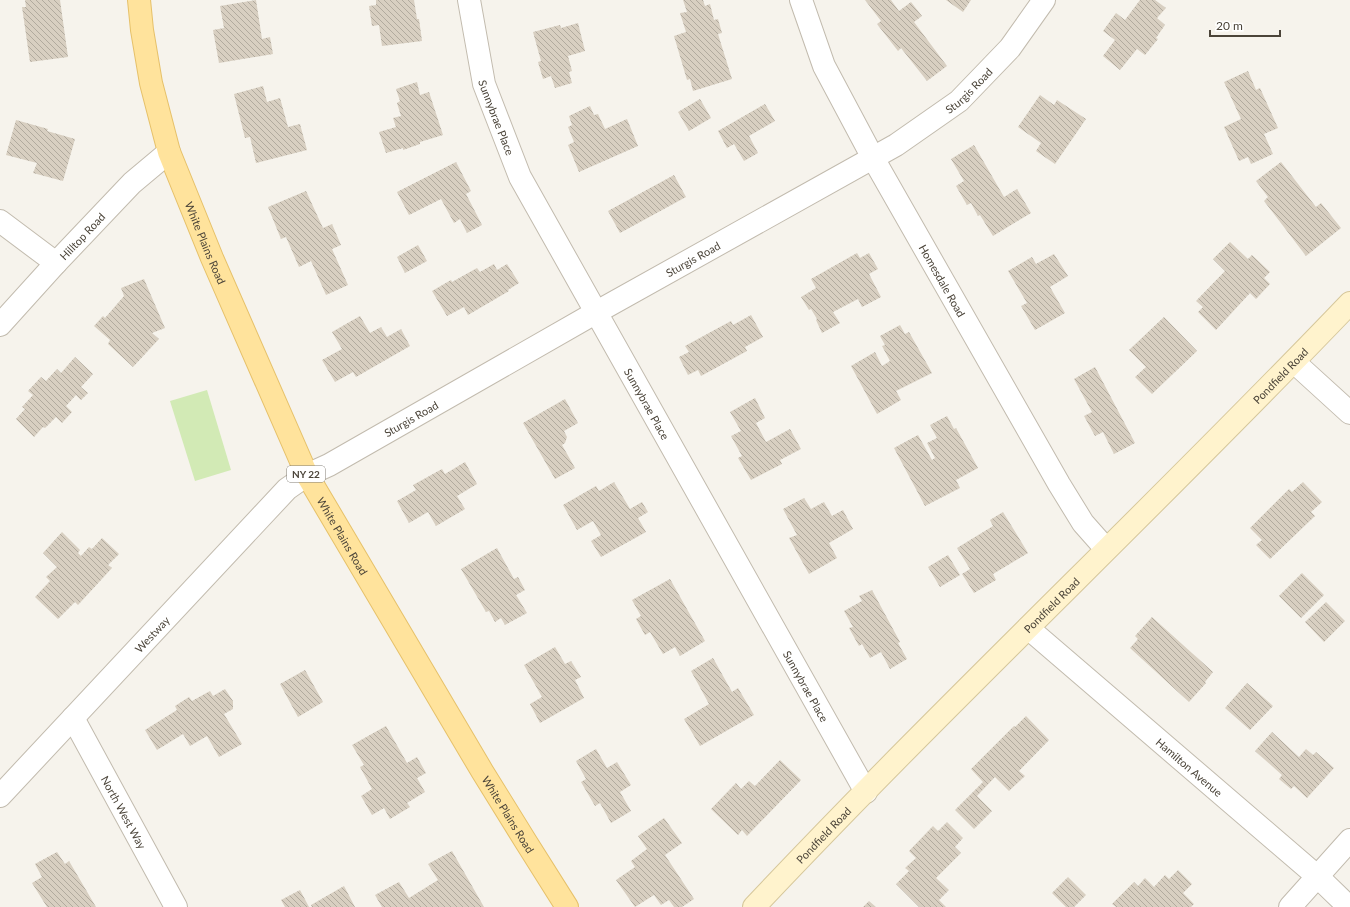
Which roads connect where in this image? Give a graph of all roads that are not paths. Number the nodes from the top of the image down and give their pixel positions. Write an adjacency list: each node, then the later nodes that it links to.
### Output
1 (138, 0): 5 (main road, White Plains Road / NY 22)
2 (469, 0): 10 (street, Sunnybrae Place)
3 (801, 0): 6 (street, Homesdale Road)
4 (1044, 0): 6 (street, Sturgis Road)
5 (169, 152): 8 (street, Hilltop Road); 14 (main road, White Plains Road / NY 22)
6 (873, 158): 10 (street, Sturgis Road); 15 (street, Homesdale Road)
7 (0, 221): 8 (street)
8 (56, 263): 11 (street, Hilltop Road)
9 (1350, 303): 12 (street, Pondfield Road)
10 (595, 313): 14 (street, Sturgis Road); 18 (street, Sunnybrae Place)
11 (0, 325)
12 (1294, 362): 13 (street); 15 (street, Pondfield Road)
13 (1350, 413)
14 (307, 475): 17 (street, Westway); 23 (main road, White Plains Road / NY 22)
15 (1106, 550): 16 (street, Pondfield Road)
16 (1028, 628): 18 (street, Pondfield Road); 21 (street, Hamilton Avenue)
17 (72, 718): 19 (street, Westway); 22 (street, North West Way)
18 (866, 792): 24 (street, Pondfield Road)
19 (0, 796)
20 (1350, 840): 21 (street)
21 (1318, 877): 25 (street); 26 (street, Hamilton Avenue)
22 (176, 907)
23 (568, 907)
24 (754, 907)
25 (1290, 907)
26 (1349, 907)

